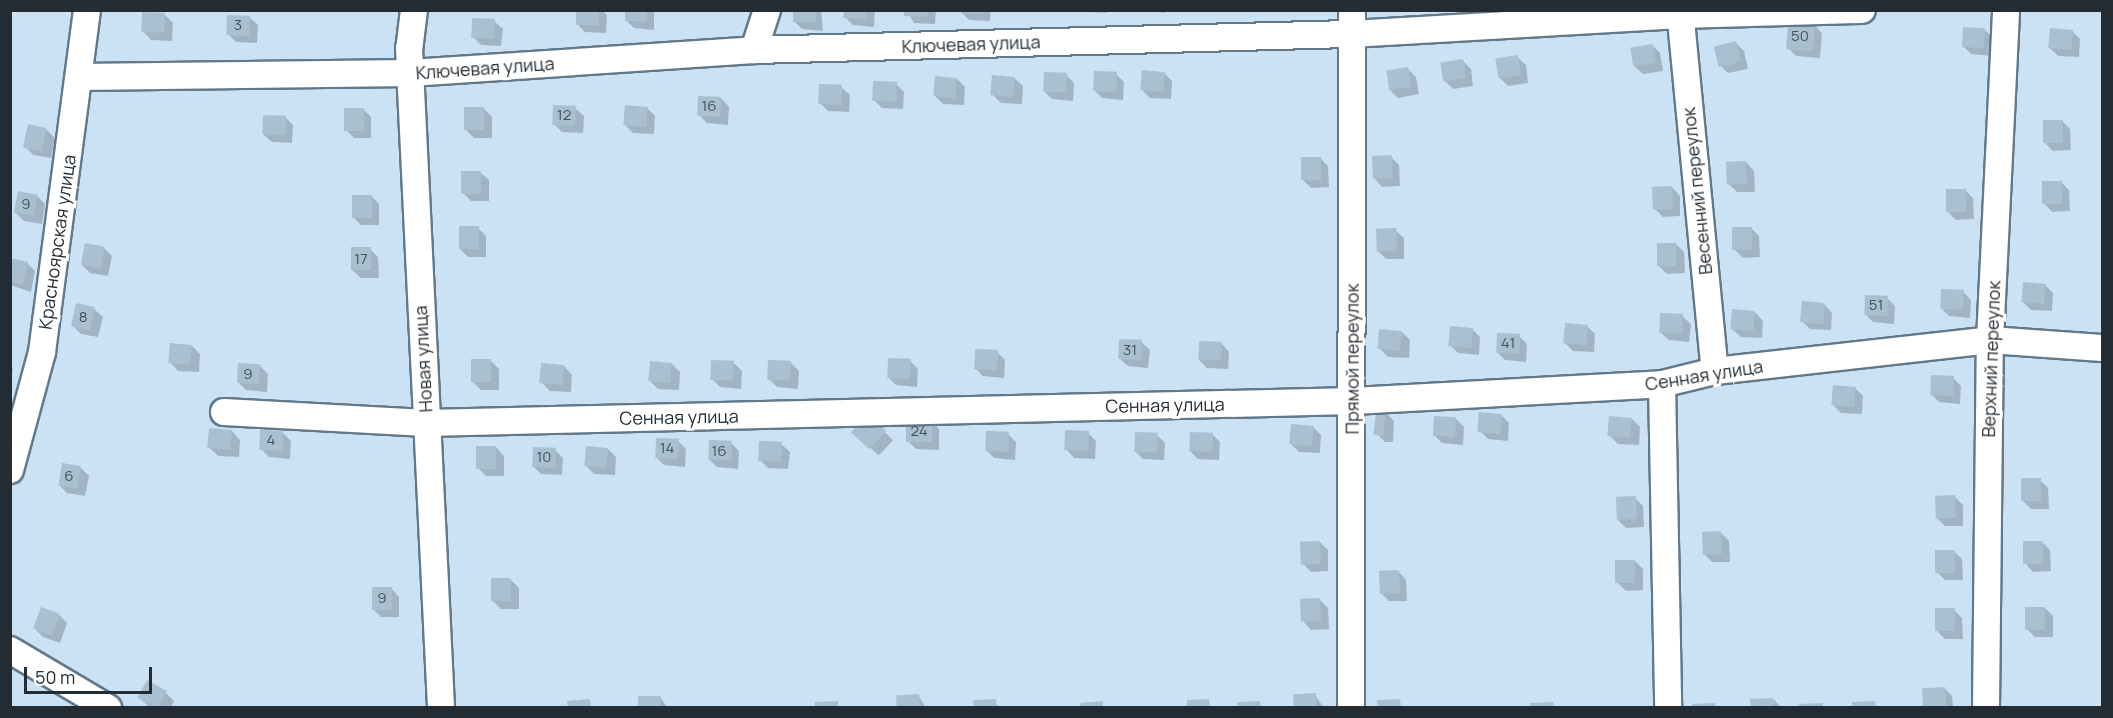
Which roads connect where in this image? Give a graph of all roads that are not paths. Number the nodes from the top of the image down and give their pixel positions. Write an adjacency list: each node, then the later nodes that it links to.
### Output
1 (87, 10): 10 (street, Красноярская улица)
2 (414, 10): 9 (street, Новая улица)
3 (766, 10): 8 (street)
4 (1862, 10): 6 (street, Ключевая улица)
5 (2006, 10): 11 (street, Верхний переулок)
6 (1680, 13): 7 (street, Ключевая улица); 13 (street, Весенний переулок)
7 (1351, 22): 8 (street, Ключевая улица); 15 (street, Прямой переулок)
8 (754, 50): 9 (street, Ключевая улица)
9 (410, 73): 10 (street, Ключевая улица); 17 (street, Новая улица)
10 (79, 77): 18 (street, Красноярская улица)
11 (1990, 340): 12 (street, Сенная улица); 13 (street, Сенная улица); 24 (street, Верхний переулок)
12 (2103, 348)
13 (1715, 371): 14 (street, Сенная улица)
14 (1662, 384): 15 (street, Сенная улица); 23 (street)
15 (1353, 401): 17 (street, Сенная улица); 22 (street, Прямой переулок)
16 (224, 412): 17 (street, Сенная улица)
17 (426, 423): 21 (street, Новая улица)
18 (10, 470)
19 (10, 650): 20 (street)
20 (108, 708)
21 (441, 708)
22 (1351, 708)
23 (1668, 708)
24 (1986, 708)

